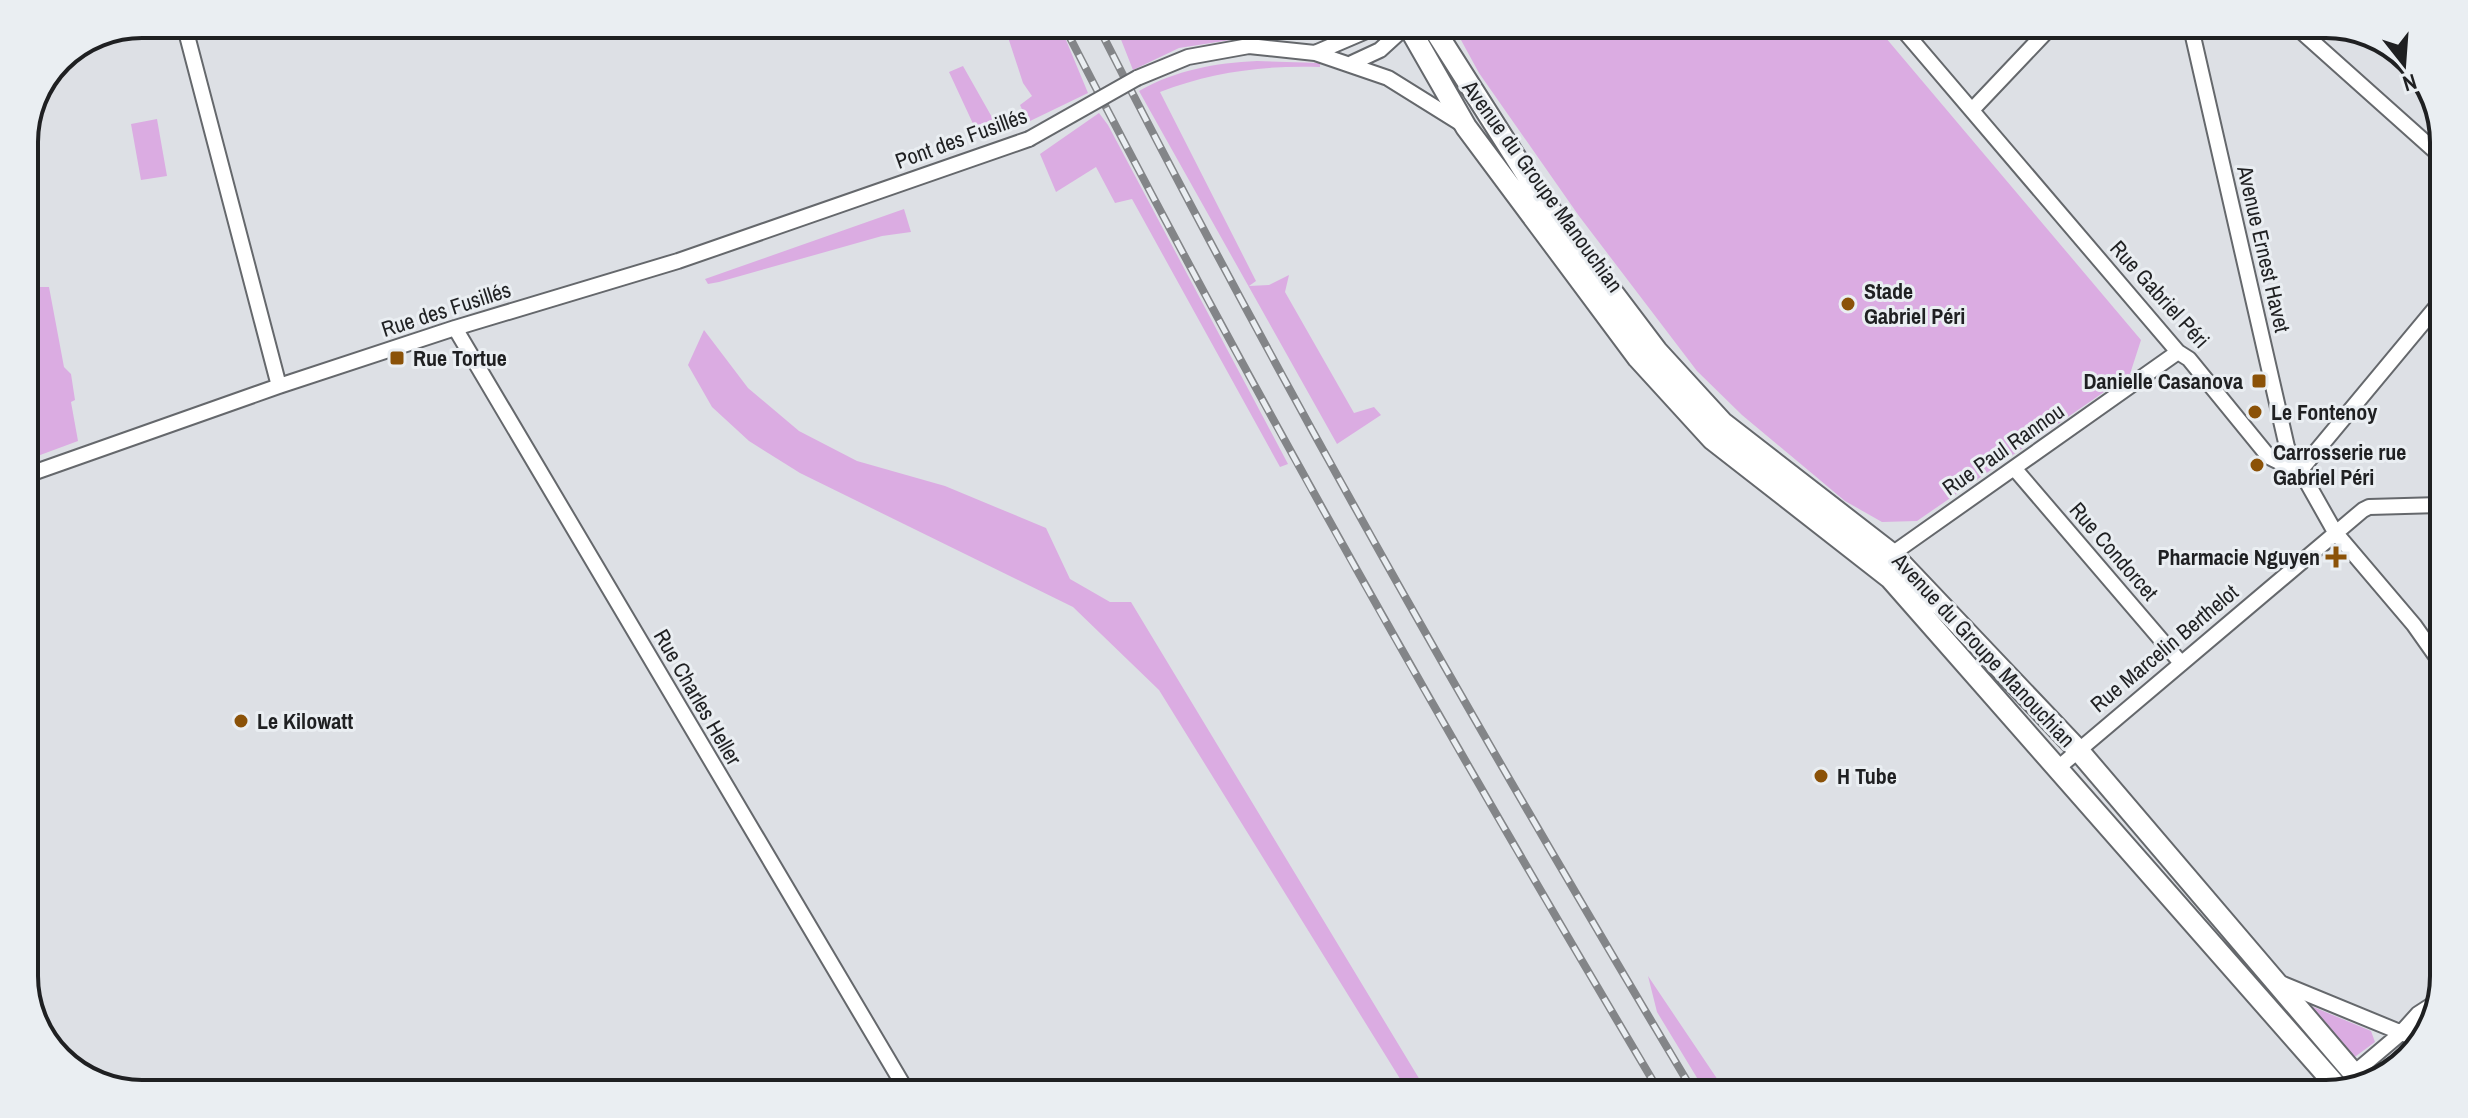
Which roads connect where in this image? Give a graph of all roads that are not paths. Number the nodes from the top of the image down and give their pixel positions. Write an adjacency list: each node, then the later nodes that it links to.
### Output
1 (188, 38): 19 (street)
2 (1349, 38): 10 (street)
3 (1393, 38): 11 (street)
4 (1415, 38): 13 (street, Avenue du Groupe Manouchian)
5 (1440, 38): 25 (street, Avenue du Groupe Manouchian)
6 (1910, 38): 12 (street, Rue Gabriel Péri)
7 (2040, 38): 12 (street)
8 (2193, 38): 22 (street, Avenue Ernest Havet)
9 (2309, 38): 14 (street)
10 (1315, 53): 11 (street); 15 (street, Pont des Fusillés, bridge)
11 (1352, 63): 13 (street)
12 (1972, 110): 18 (street, Rue Gabriel Péri)
13 (1466, 127): 29 (street, Avenue du Groupe Manouchian)
14 (2430, 146)
15 (883, 189): 17 (street, Rue des Fusillés)
16 (2430, 314): 22 (street)
17 (455, 328): 19 (street, Rue des Fusillés); 37 (street, Rue Charles Heller)
18 (2178, 352): 20 (street, Rue Paul Rannou); 22 (street, Rue Gabriel Péri)
19 (279, 386): 21 (street, Rue des Fusillés)
20 (2014, 468): 25 (street, Rue Paul Rannou); 27 (street, Rue Condorcet)
21 (38, 471)
22 (2299, 472): 24 (street, Rue Gabriel Péri)
23 (2430, 505): 24 (street, Rue Marcelin Berthelot)
24 (2335, 532): 26 (street, Rue Gabriel Péri); 27 (street, Rue Marcelin Berthelot)
25 (1892, 554): 28 (street, Avenue du Groupe Manouchian)
26 (2430, 648)
27 (2181, 663): 28 (street, Rue Marcelin Berthelot)
28 (2078, 750): 29 (street, Rue Marcelin Berthelot); 30 (street, Avenue du Groupe Manouchian)
29 (2059, 767): 35 (street, Avenue du Groupe Manouchian)
30 (2274, 980): 32 (street); 36 (street, Avenue du Groupe Manouchian)
31 (2424, 1010): 32 (street)
32 (2400, 1034): 33 (street); 34 (street)
33 (2409, 1037)
34 (2361, 1073)
35 (2348, 1077)
36 (2348, 1077)
37 (900, 1080)

